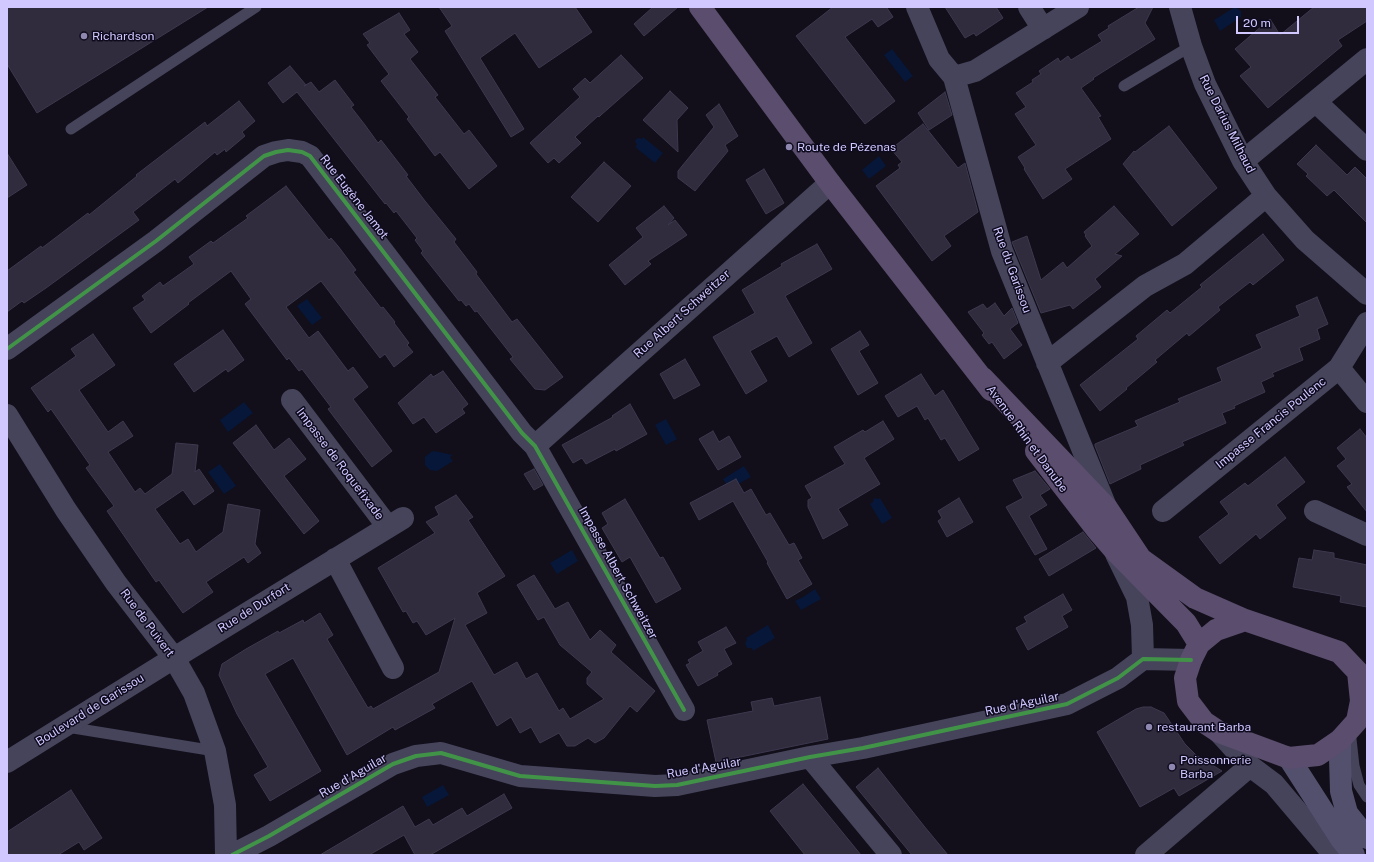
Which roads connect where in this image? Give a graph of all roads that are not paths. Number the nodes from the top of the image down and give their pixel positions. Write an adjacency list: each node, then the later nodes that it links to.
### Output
1 (256, 7): 13 (lane)
2 (700, 7): 16 (main road)
3 (917, 7): 10 (street, Rue du Garissou)
4 (1029, 7): 7 (street)
5 (1078, 7): 7 (street)
6 (1180, 7): 8 (street, Rue Darius Milhaud)
7 (1043, 29): 10 (street)
8 (1191, 46): 11 (lane); 15 (street, Rue Darius Milhaud)
9 (1367, 59): 12 (street)
10 (954, 77): 21 (street, Rue du Garissou)
11 (1124, 86)
12 (1316, 102): 14 (street); 15 (street)
13 (71, 129)
14 (1367, 150)
15 (1243, 161): 17 (street, Rue Darius Milhaud)
16 (830, 183): 23 (main road); 27 (street, Rue Albert Schweitzer)
17 (1266, 196): 18 (street, Rue Darius Milhaud); 21 (street)
18 (1367, 294)
19 (1367, 323): 22 (street, Impasse Francis Poulenc)
20 (7, 349): 27 (street, Rue Eugène Jamot)
21 (1047, 363): 28 (street, Rue du Garissou)
22 (1339, 368): 25 (street); 29 (street, Impasse Francis Poulenc)
23 (983, 378): 28 (main road, Avenue Rhin et Danube); 33 (main road, Avenue Rhin et Danube)
24 (292, 400): 31 (street, Impasse de Roquefixade)
25 (1367, 402)
26 (7, 415): 36 (street, Rue de Puivert)
27 (535, 446): 42 (street, Impasse Albert Schweitzer)
28 (1107, 508): 35 (main road, Avenue Rhin et Danube)
29 (1163, 511)
30 (1315, 511): 32 (street)
31 (396, 523): 34 (street, Rue de Durfort)
32 (1367, 535)
33 (1116, 552): 37 (street); 38 (main road, Avenue Rhin et Danube)
34 (335, 559): 36 (street, Rue de Durfort); 39 (street)
35 (1245, 620): 38 (main road); 40 (main road)
36 (174, 658): 43 (street, Boulevard de Garissou); 46 (street, Rue de Puivert)
37 (1143, 659): 38 (street); 41 (street, Rue d'Aguilar)
38 (1192, 660): 41 (street, Rue d'Aguilar); 45 (main road)
39 (393, 668)
40 (1362, 672): 44 (main road)
41 (1118, 678): 47 (street, Rue d'Aguilar)
42 (684, 710)
43 (64, 726): 46 (lane); 49 (street, Boulevard de Garissou)
44 (1354, 727): 48 (main road); 51 (lane); 52 (main road)
45 (1220, 732): 48 (main road); 50 (street)
46 (215, 751): 54 (street, Rue de Puivert)
47 (810, 757): 55 (street, Rue d'Aguilar); 56 (street)
48 (1288, 758): 53 (main road)
49 (7, 762)
50 (1250, 766): 53 (street); 57 (street)
51 (1367, 798)
52 (1367, 838)
53 (1337, 849)
54 (226, 855)
55 (232, 855)
56 (891, 855)
57 (1146, 855)

